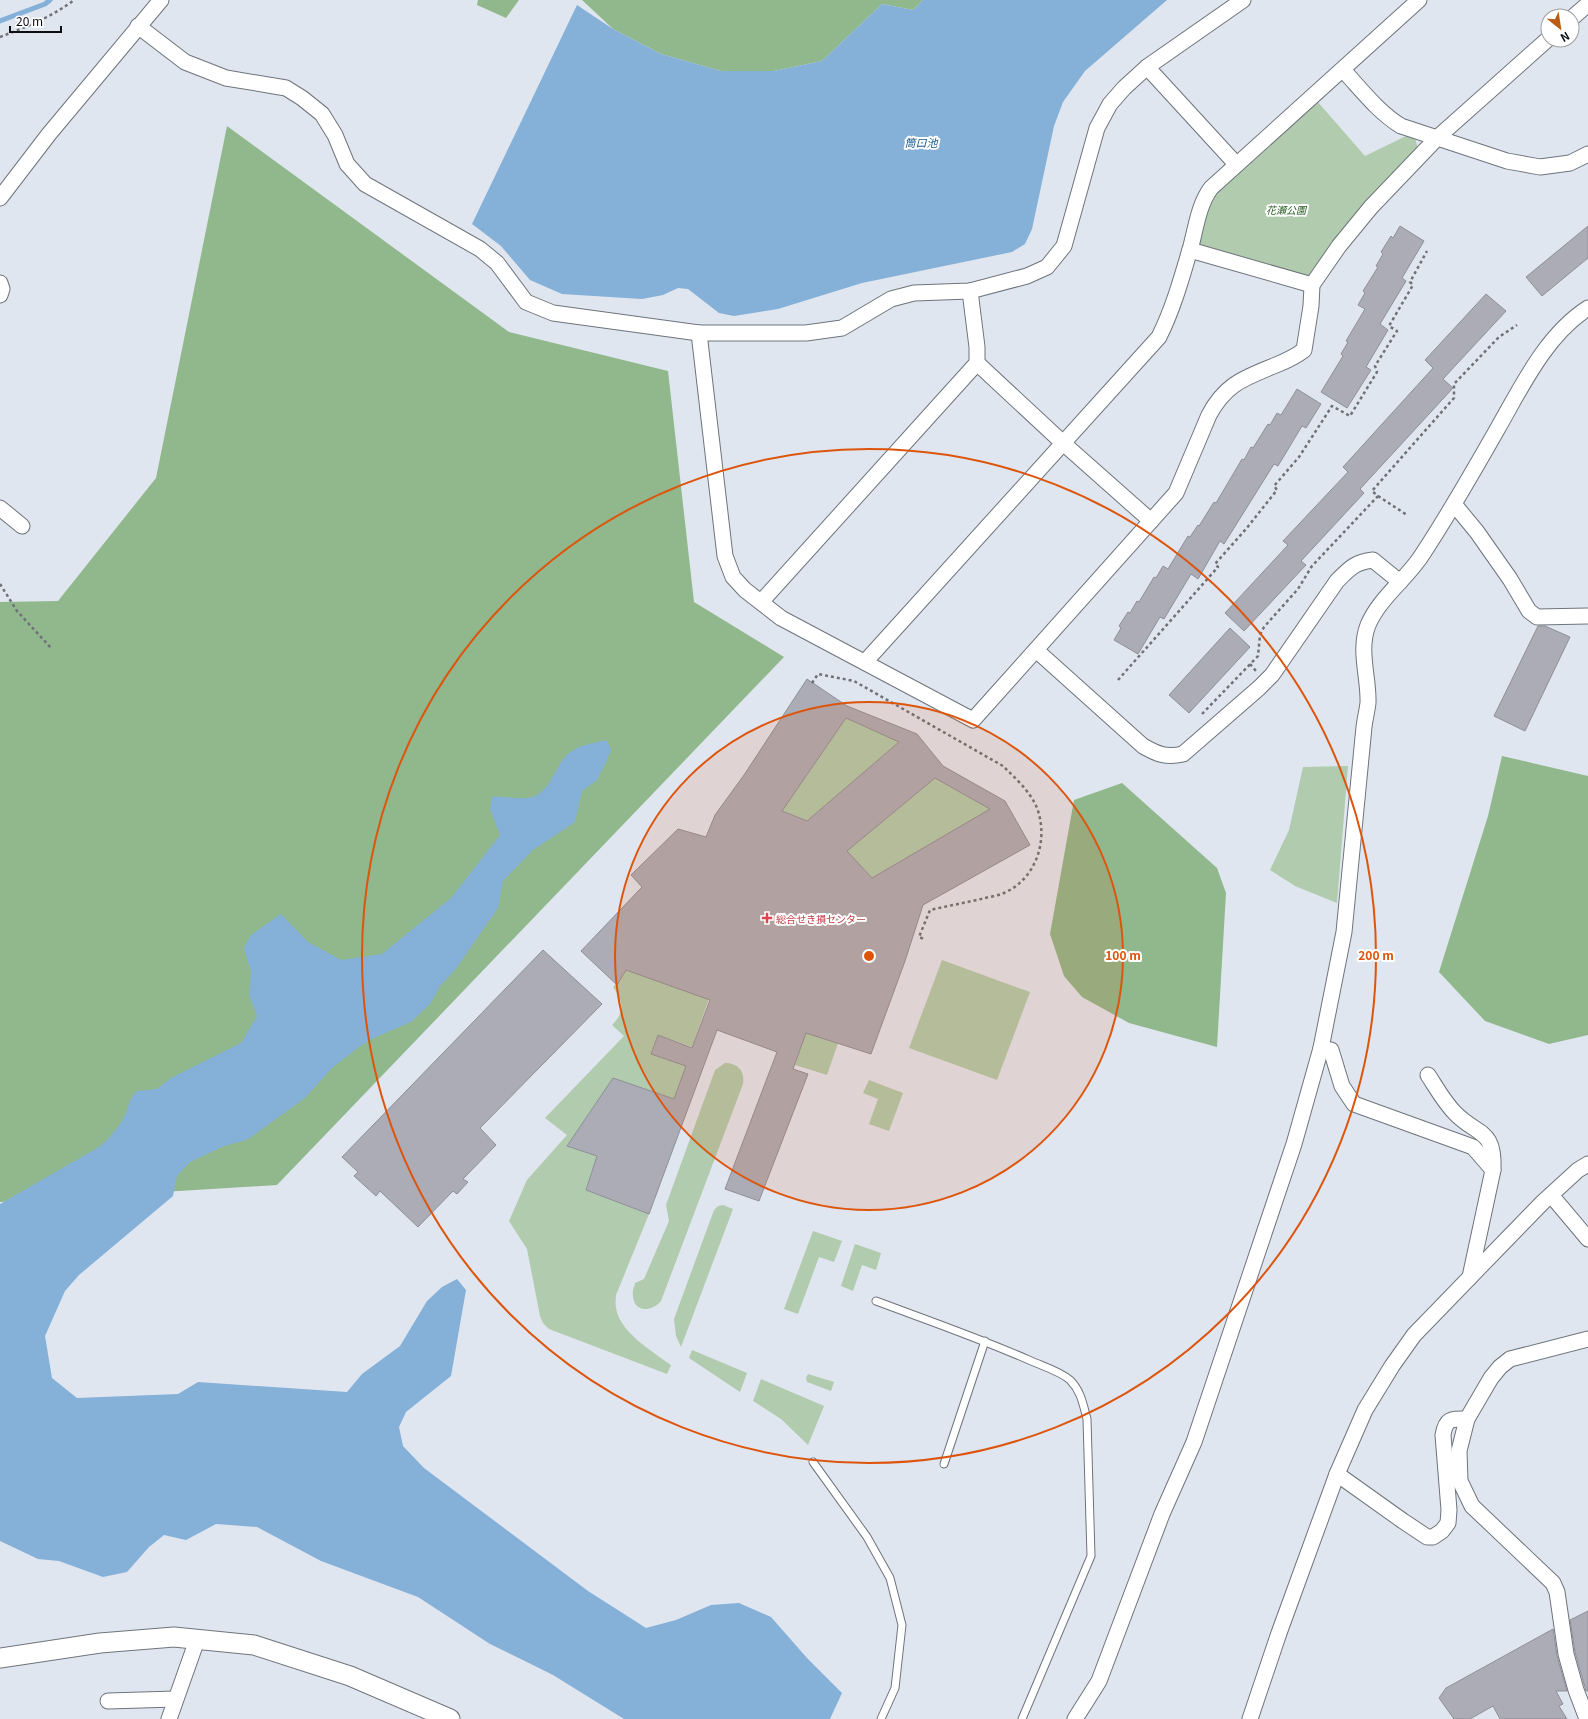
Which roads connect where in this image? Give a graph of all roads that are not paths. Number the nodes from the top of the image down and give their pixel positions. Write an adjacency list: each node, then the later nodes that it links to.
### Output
1 (161, 0): 6 (street)
2 (1243, 0): 8 (street)
3 (1419, 0): 9 (street)
4 (1588, 4): 5 (street)
5 (1580, 11)
6 (138, 26): 13 (street); 20 (street)
7 (1540, 46): 10 (street)
8 (1147, 67): 12 (street); 17 (street)
9 (1343, 70): 10 (street); 12 (street)
10 (1438, 138): 11 (street); 16 (street)
11 (1588, 154)
12 (1236, 164): 14 (street)
13 (0, 198)
14 (1190, 250): 16 (street); 22 (street)
15 (0, 283): 18 (street)
16 (1312, 286): 25 (street)
17 (970, 291): 20 (street); 21 (street)
18 (0, 295)
19 (1588, 308): 23 (street)
20 (699, 333): 28 (street)
21 (977, 363): 22 (street); 28 (street)
22 (1063, 443): 25 (street); 31 (street)
23 (1454, 504): 27 (street); 29 (street)
24 (0, 508): 26 (street)
25 (1151, 521): 30 (street)
26 (22, 526)
27 (1400, 582): 30 (street); 32 (street)
28 (761, 602): 31 (street)
29 (1588, 616)
30 (1036, 650): 31 (street)
31 (865, 662)
32 (1321, 1048): 35 (street); 54 (street)
33 (1428, 1075): 35 (street)
34 (1588, 1164): 36 (street)
35 (1493, 1170): 38 (street)
36 (1551, 1195): 37 (street); 38 (street)
37 (1588, 1239)
38 (1470, 1277): 45 (street)
39 (876, 1301): 41 (lane)
40 (1588, 1339): 42 (street)
41 (985, 1341): 44 (lane); 53 (lane)
42 (1467, 1419): 45 (street); 56 (street)
43 (813, 1462): 52 (lane)
44 (944, 1464)
45 (1337, 1474): 55 (street)
46 (197, 1640): 47 (street); 48 (street); 51 (street)
47 (0, 1658)
48 (175, 1699): 49 (street); 50 (street)
49 (108, 1701)
50 (169, 1719)
51 (450, 1719)
52 (881, 1719)
53 (1022, 1719)
54 (1075, 1719)
55 (1250, 1719)
56 (1587, 1719)

